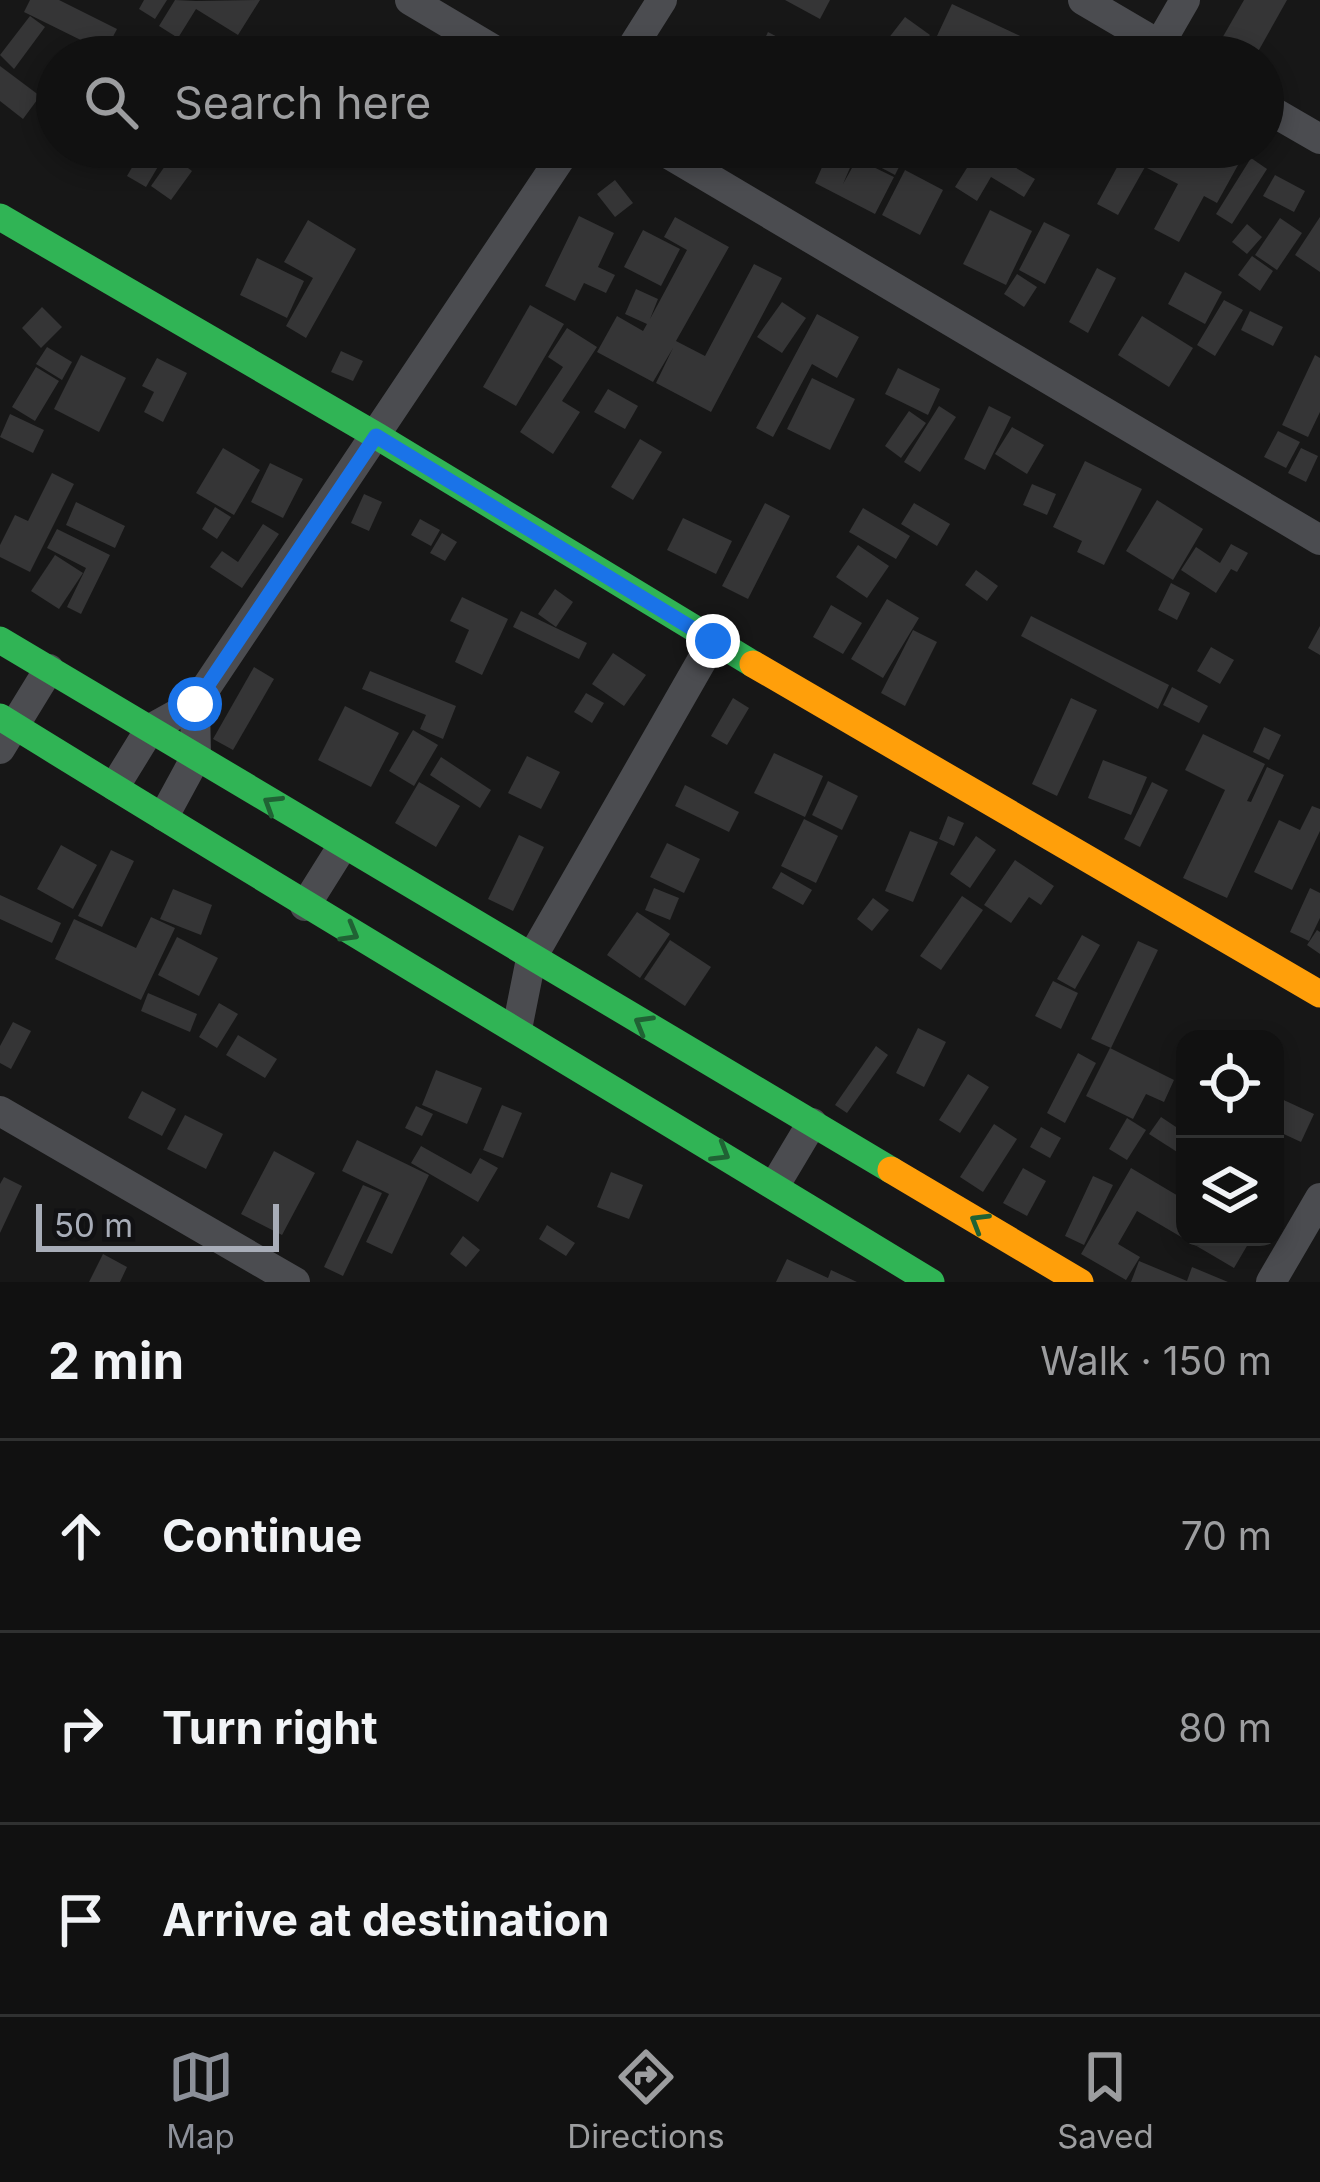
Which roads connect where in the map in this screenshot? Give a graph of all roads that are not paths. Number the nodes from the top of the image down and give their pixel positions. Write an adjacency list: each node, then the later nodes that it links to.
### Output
1 (410, 0): 5 (street)
2 (662, 0): 6 (street)
3 (1083, 0): 7 (street)
4 (1184, 0): 8 (street)
5 (471, 36)
6 (639, 36)
7 (1144, 36)
8 (1173, 36)
9 (1284, 119): 10 (street)
10 (1320, 140)
11 (554, 168): 14 (street)
12 (692, 168): 15 (street)
13 (0, 217): 14 (street)
14 (376, 436): 17 (street); 19 (street)
15 (1320, 540)
16 (0, 640): 18 (street)
17 (713, 641): 27 (street); 28 (street)
18 (49, 669): 20 (street); 21 (street)
19 (195, 704): 20 (street); 22 (street)
20 (150, 729): 22 (street); 23 (street)
21 (5, 730): 23 (street)
22 (196, 757): 24 (street); 25 (street, one-way to 22)
23 (115, 786): 24 (street)
24 (164, 816): 26 (street)
25 (342, 847): 26 (street); 27 (street)
26 (304, 906): 29 (street, one-way to 29)
27 (531, 958): 29 (street); 31 (street, one-way to 27)
28 (1320, 994)
29 (517, 1030): 32 (street, one-way to 32)
30 (0, 1111): 34 (street)
31 (812, 1123): 32 (street); 36 (street, one-way to 31)
32 (775, 1185): 35 (street)
33 (1320, 1198): 37 (street)
34 (295, 1282)
35 (931, 1282)
36 (1080, 1282)
37 (1270, 1282)

